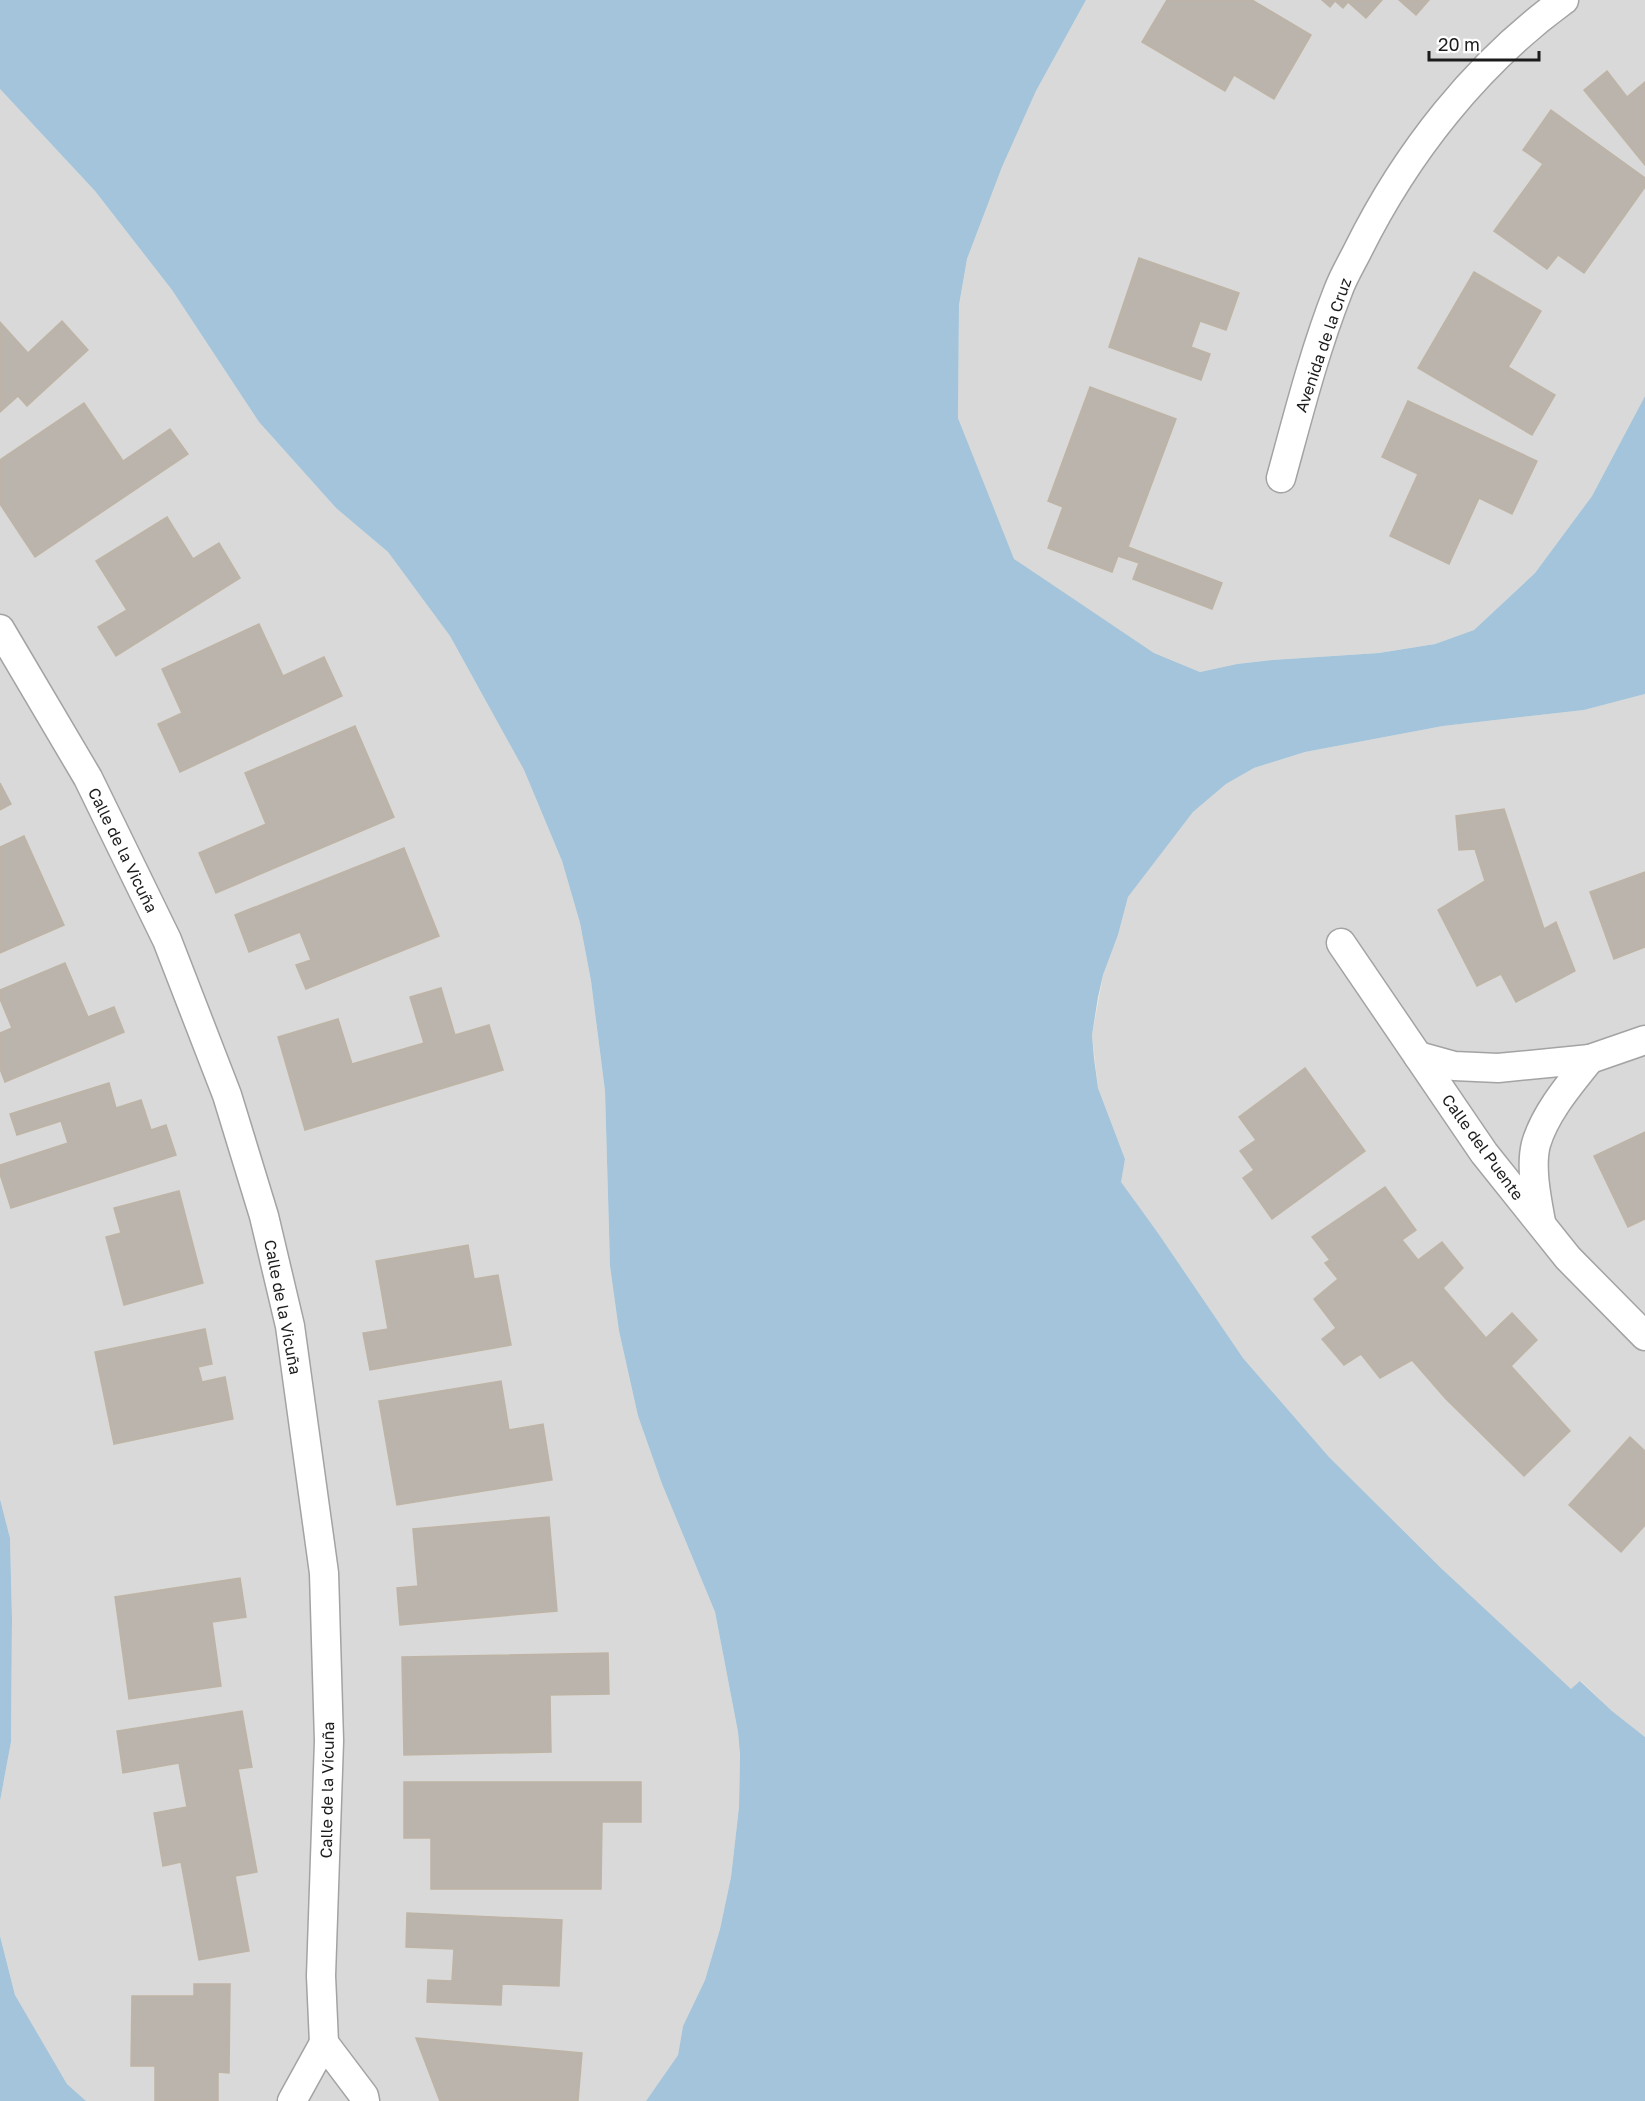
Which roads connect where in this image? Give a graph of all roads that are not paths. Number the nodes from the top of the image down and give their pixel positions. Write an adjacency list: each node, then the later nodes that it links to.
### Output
1 (1564, 0): 2 (street, Avenida de la Cruz)
2 (1281, 478)
3 (0, 629): 10 (street, Calle de la Vicuña)
4 (1341, 942): 6 (street, Calle del Puente)
5 (1645, 1040): 7 (street)
6 (1418, 1056): 7 (street); 8 (street, Calle del Puente)
7 (1590, 1059): 8 (street)
8 (1541, 1224): 9 (street, Calle del Puente)
9 (1645, 1336)
10 (324, 2043): 11 (street); 12 (street)
11 (292, 2101)
12 (365, 2101)

